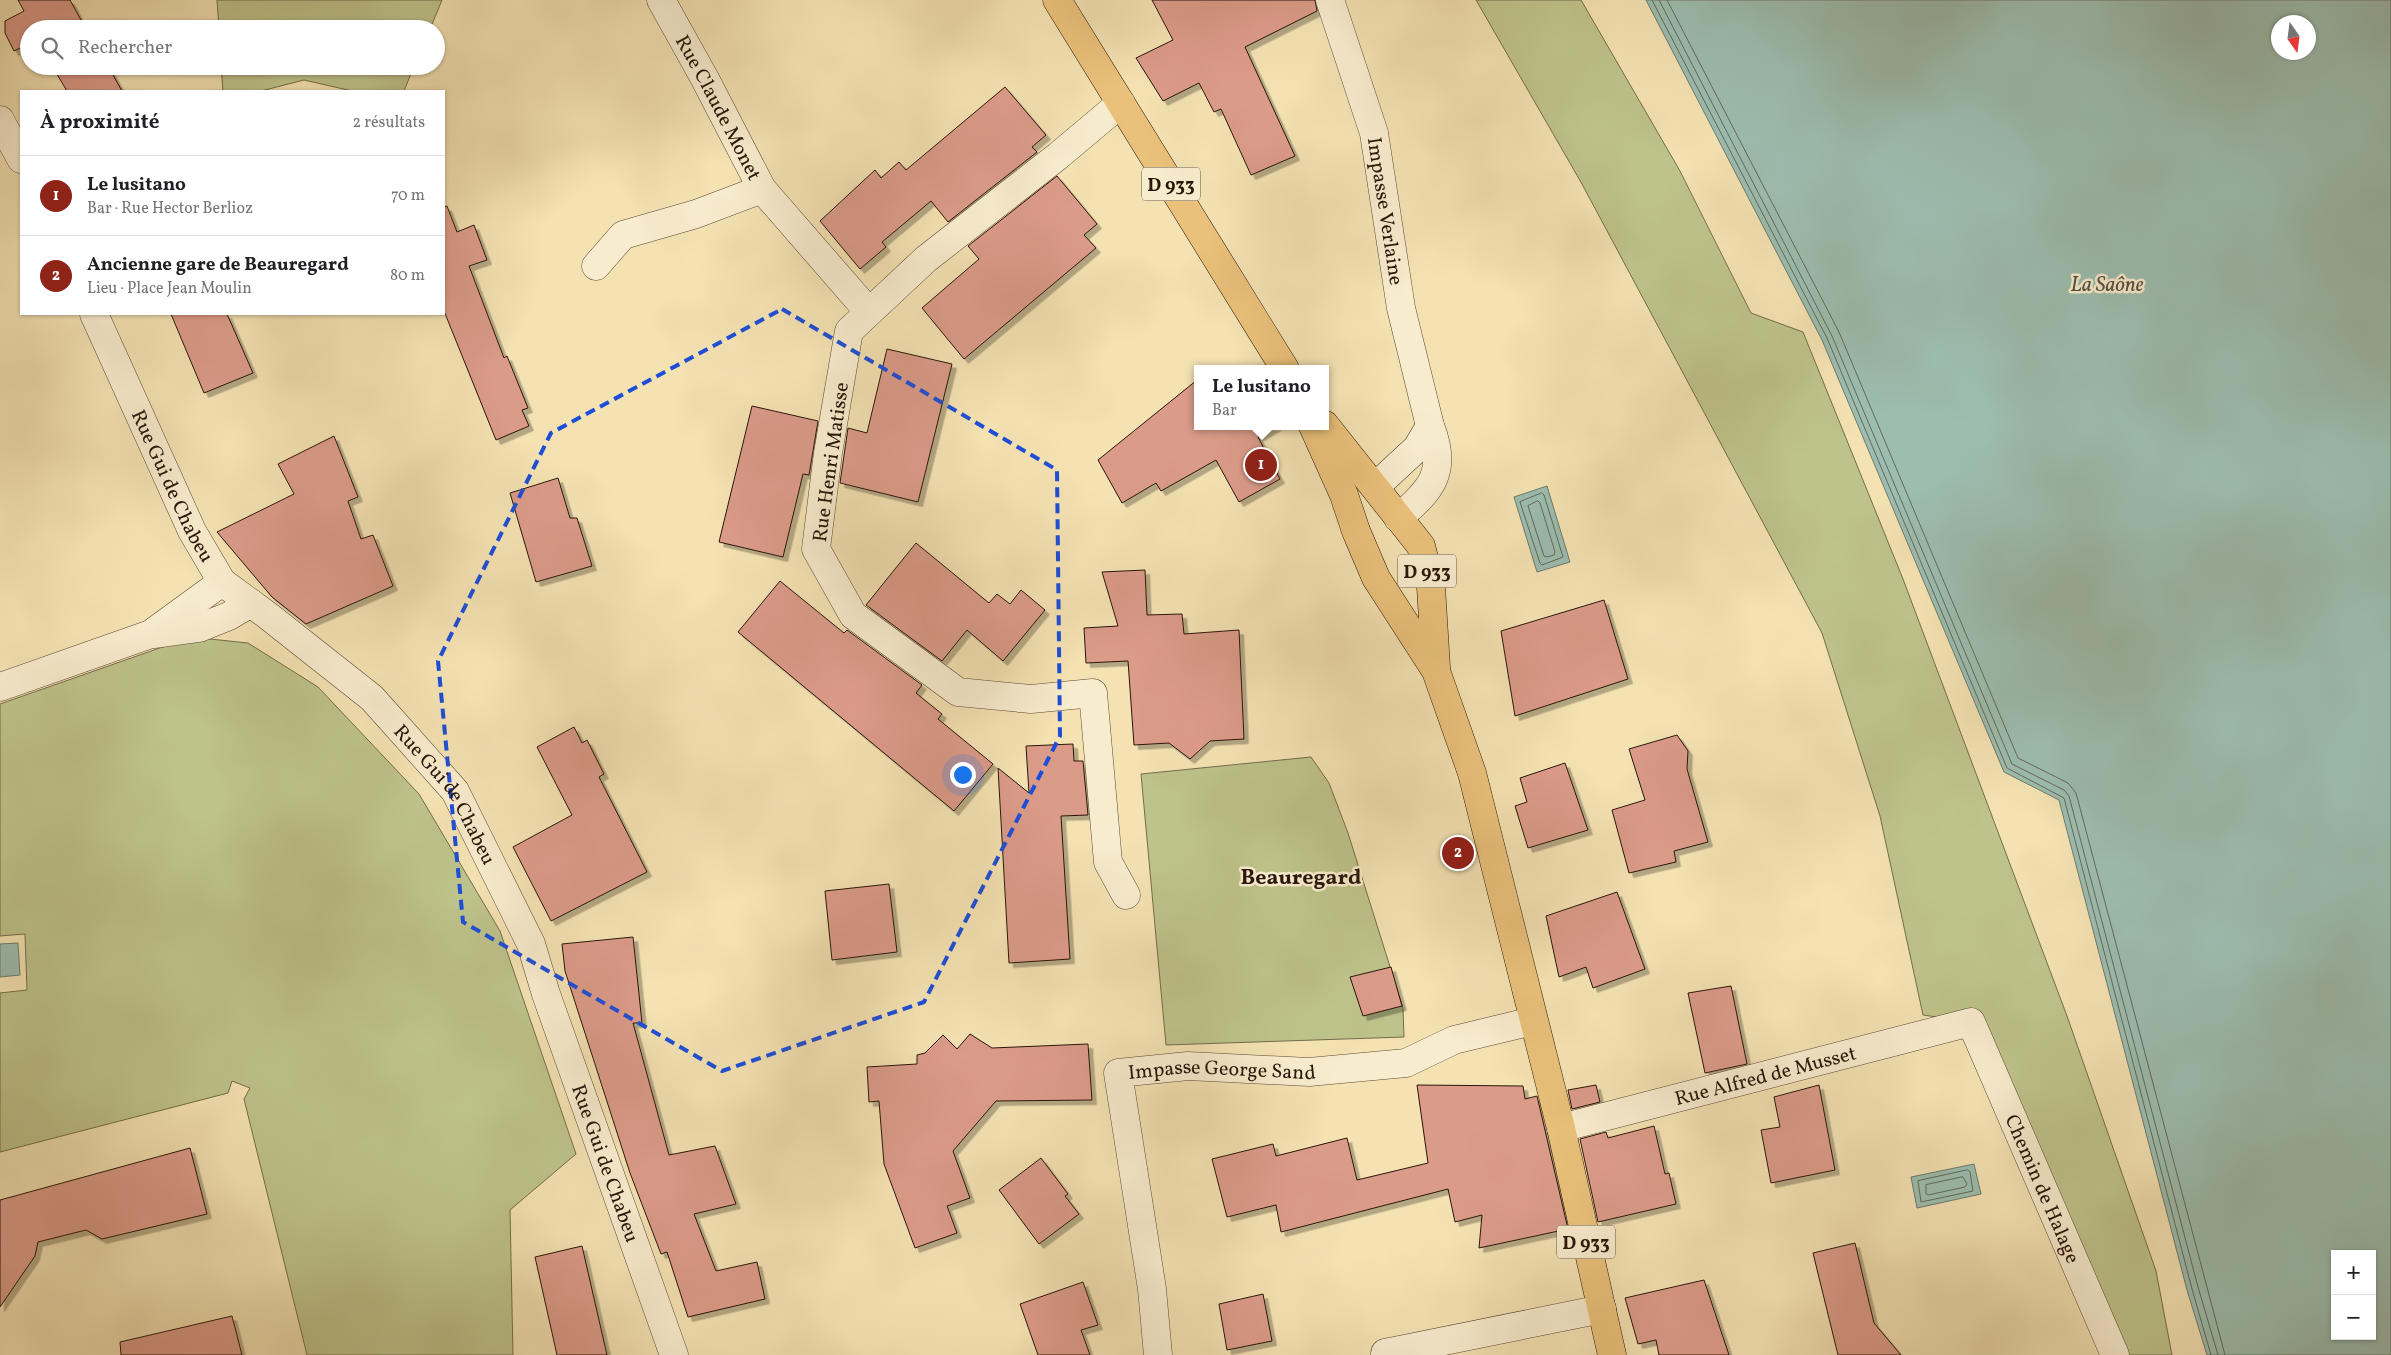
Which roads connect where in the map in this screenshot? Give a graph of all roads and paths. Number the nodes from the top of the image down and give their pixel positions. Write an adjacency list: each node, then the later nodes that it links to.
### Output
1 (661, 0): 7 (street, Rue Claude Monet)
2 (1056, 0): 4 (main road, D 933)
3 (1330, 0): 12 (street, Impasse Verlaine)
4 (1120, 103): 9 (street, Rue Henri Matisse); 11 (main road, D 933)
5 (0, 120): 6 (street)
6 (20, 157)
7 (762, 189): 8 (street, Rue Claude Monet); 9 (street, Rue Claude Monet)
8 (596, 266)
9 (869, 312): 23 (street, Rue Henri Matisse)
10 (94, 315): 18 (street, Rue Gui de Chabeu)
11 (1282, 365)
12 (1430, 426): 15 (street); 16 (street, Impasse Verlaine)
13 (1316, 430): 17 (main road, D 933)
14 (1329, 430): 15 (main road, D 933)
15 (1375, 486): 16 (main road, D 933); 17 (main road)
16 (1398, 518): 17 (main road); 21 (main road, D 933)
17 (1356, 531): 21 (main road, D 933)
18 (222, 582): 19 (street, Rue Gui de Chabeu); 20 (street)
19 (251, 603): 20 (street); 28 (street, Rue Gui de Chabeu)
20 (148, 635): 22 (street)
21 (1436, 671): 24 (main road, D 933)
22 (0, 687)
23 (1126, 895)
24 (1534, 1020): 26 (main road, D 933); 29 (street, Impasse George Sand)
25 (1971, 1022): 26 (street, Rue Alfred de Musset); 32 (street, Chemin de Halage)
26 (1561, 1128): 27 (main road, D 933)
27 (1602, 1309): 30 (street); 31 (main road, D 933)
28 (674, 1355)
29 (1158, 1355)
30 (1385, 1355)
31 (1612, 1355)
32 (2115, 1355)

